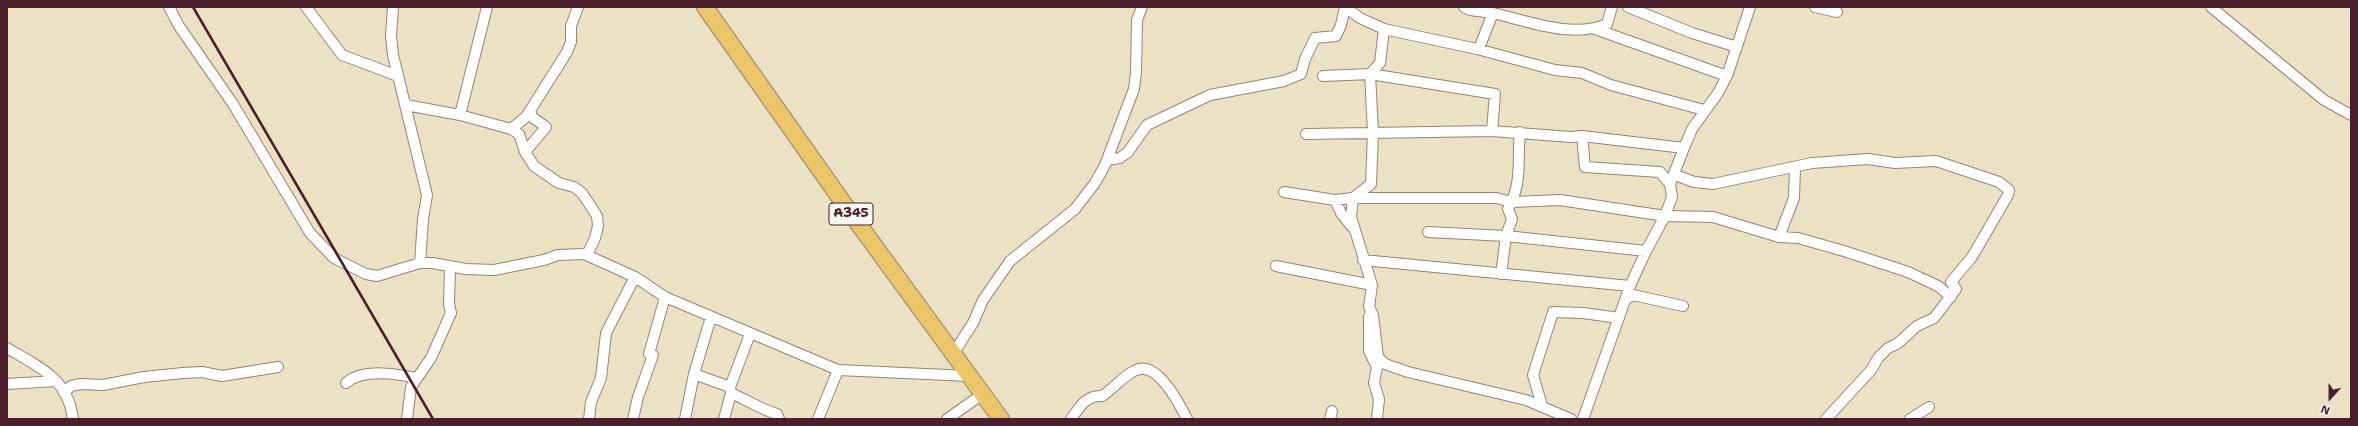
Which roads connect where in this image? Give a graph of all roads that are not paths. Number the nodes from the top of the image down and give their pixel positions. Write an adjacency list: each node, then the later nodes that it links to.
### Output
1 (169, 7): 54 (street)
2 (306, 7): 22 (street)
3 (394, 7): 22 (street)
4 (487, 7): 28 (street)
5 (578, 7): 26 (street)
6 (705, 7): 70 (highway, A345)
7 (1142, 7): 38 (street)
8 (1345, 7): 17 (street); 38 (street)
9 (1464, 7): 16 (street)
10 (1612, 7): 18 (street)
11 (1628, 7): 19 (street)
12 (1750, 7): 19 (street)
13 (1815, 7): 15 (street)
14 (2211, 7): 29 (street)
15 (1837, 12)
16 (1493, 13): 18 (street); 20 (street)
17 (1384, 29): 20 (street); 21 (street)
18 (1595, 29): 24 (street)
19 (1737, 48): 24 (street)
20 (1477, 49): 27 (street)
21 (1370, 74): 23 (street); 31 (street); 32 (street)
22 (398, 76): 25 (street)
23 (1323, 76)
24 (1727, 76): 27 (street)
25 (406, 105): 28 (street); 54 (street)
26 (530, 110): 30 (street); 37 (street)
27 (1704, 110): 36 (street)
28 (460, 115): 30 (street)
29 (2351, 115)
30 (511, 129): 37 (street)
31 (1492, 131): 32 (street); 33 (street)
32 (1373, 132): 34 (street); 43 (street)
33 (1520, 132): 35 (street); 45 (street)
34 (1306, 134)
35 (1582, 136): 36 (street); 41 (street)
36 (1684, 148): 40 (street)
37 (525, 152): 52 (street)
38 (1107, 160): 70 (street)
39 (1795, 168): 40 (street); 50 (street); 62 (street)
40 (1675, 175): 41 (street)
41 (1670, 184): 46 (street)
42 (1284, 192): 44 (street)
43 (1353, 198): 44 (street); 45 (street); 49 (street)
44 (1335, 200): 49 (street)
45 (1512, 202): 46 (street); 48 (street)
46 (1665, 216): 50 (street); 51 (street)
47 (1428, 232): 48 (street)
48 (1506, 236): 51 (street); 57 (street)
49 (1358, 237): 53 (street)
50 (1778, 237): 62 (street)
51 (1646, 251): 60 (street)
52 (587, 255): 55 (street); 58 (street)
53 (1363, 260): 57 (street); 59 (street)
54 (420, 263): 55 (street)
55 (450, 266): 76 (street)
56 (1276, 266): 59 (street)
57 (1501, 274): 60 (street)
58 (635, 277): 61 (street); 88 (street)
59 (1372, 285): 65 (street)
60 (1630, 286): 63 (street)
61 (665, 296): 66 (street); 89 (street)
62 (1951, 297): 101 (street)
63 (1626, 299): 64 (street); 67 (street)
64 (1683, 306)
65 (1369, 307): 72 (street); 80 (street)
66 (711, 317): 68 (street); 74 (street)
67 (1620, 318): 84 (street); 100 (street)
68 (750, 334): 73 (street); 81 (street)
69 (7, 348): 77 (street)
70 (953, 354): 75 (highway, A345)
71 (278, 367): 82 (street)
72 (1377, 367): 80 (street); 98 (street)
73 (838, 370): 75 (street); 93 (street)
74 (694, 374): 81 (street); 90 (street)
75 (969, 376): 83 (highway, A345)
76 (417, 378): 78 (street); 87 (street)
77 (56, 381): 79 (street); 82 (street)
78 (346, 382)
79 (7, 384)
80 (1458, 384): 84 (street)
81 (731, 390): 91 (street); 92 (street)
82 (64, 393): 86 (street)
83 (984, 393): 94 (street); 95 (highway, A345)
84 (1542, 406): 99 (street)
85 (1930, 407): 102 (street)
86 (73, 419)
87 (407, 419)
88 (589, 419)
89 (633, 419)
90 (685, 419)
91 (724, 419)
92 (779, 419)
93 (818, 419)
94 (947, 419)
95 (1001, 419)
96 (1071, 419): 97 (street)
97 (1187, 419)
98 (1377, 419)
99 (1571, 419)
100 (1583, 419)
101 (1826, 419)
102 (1910, 419)

